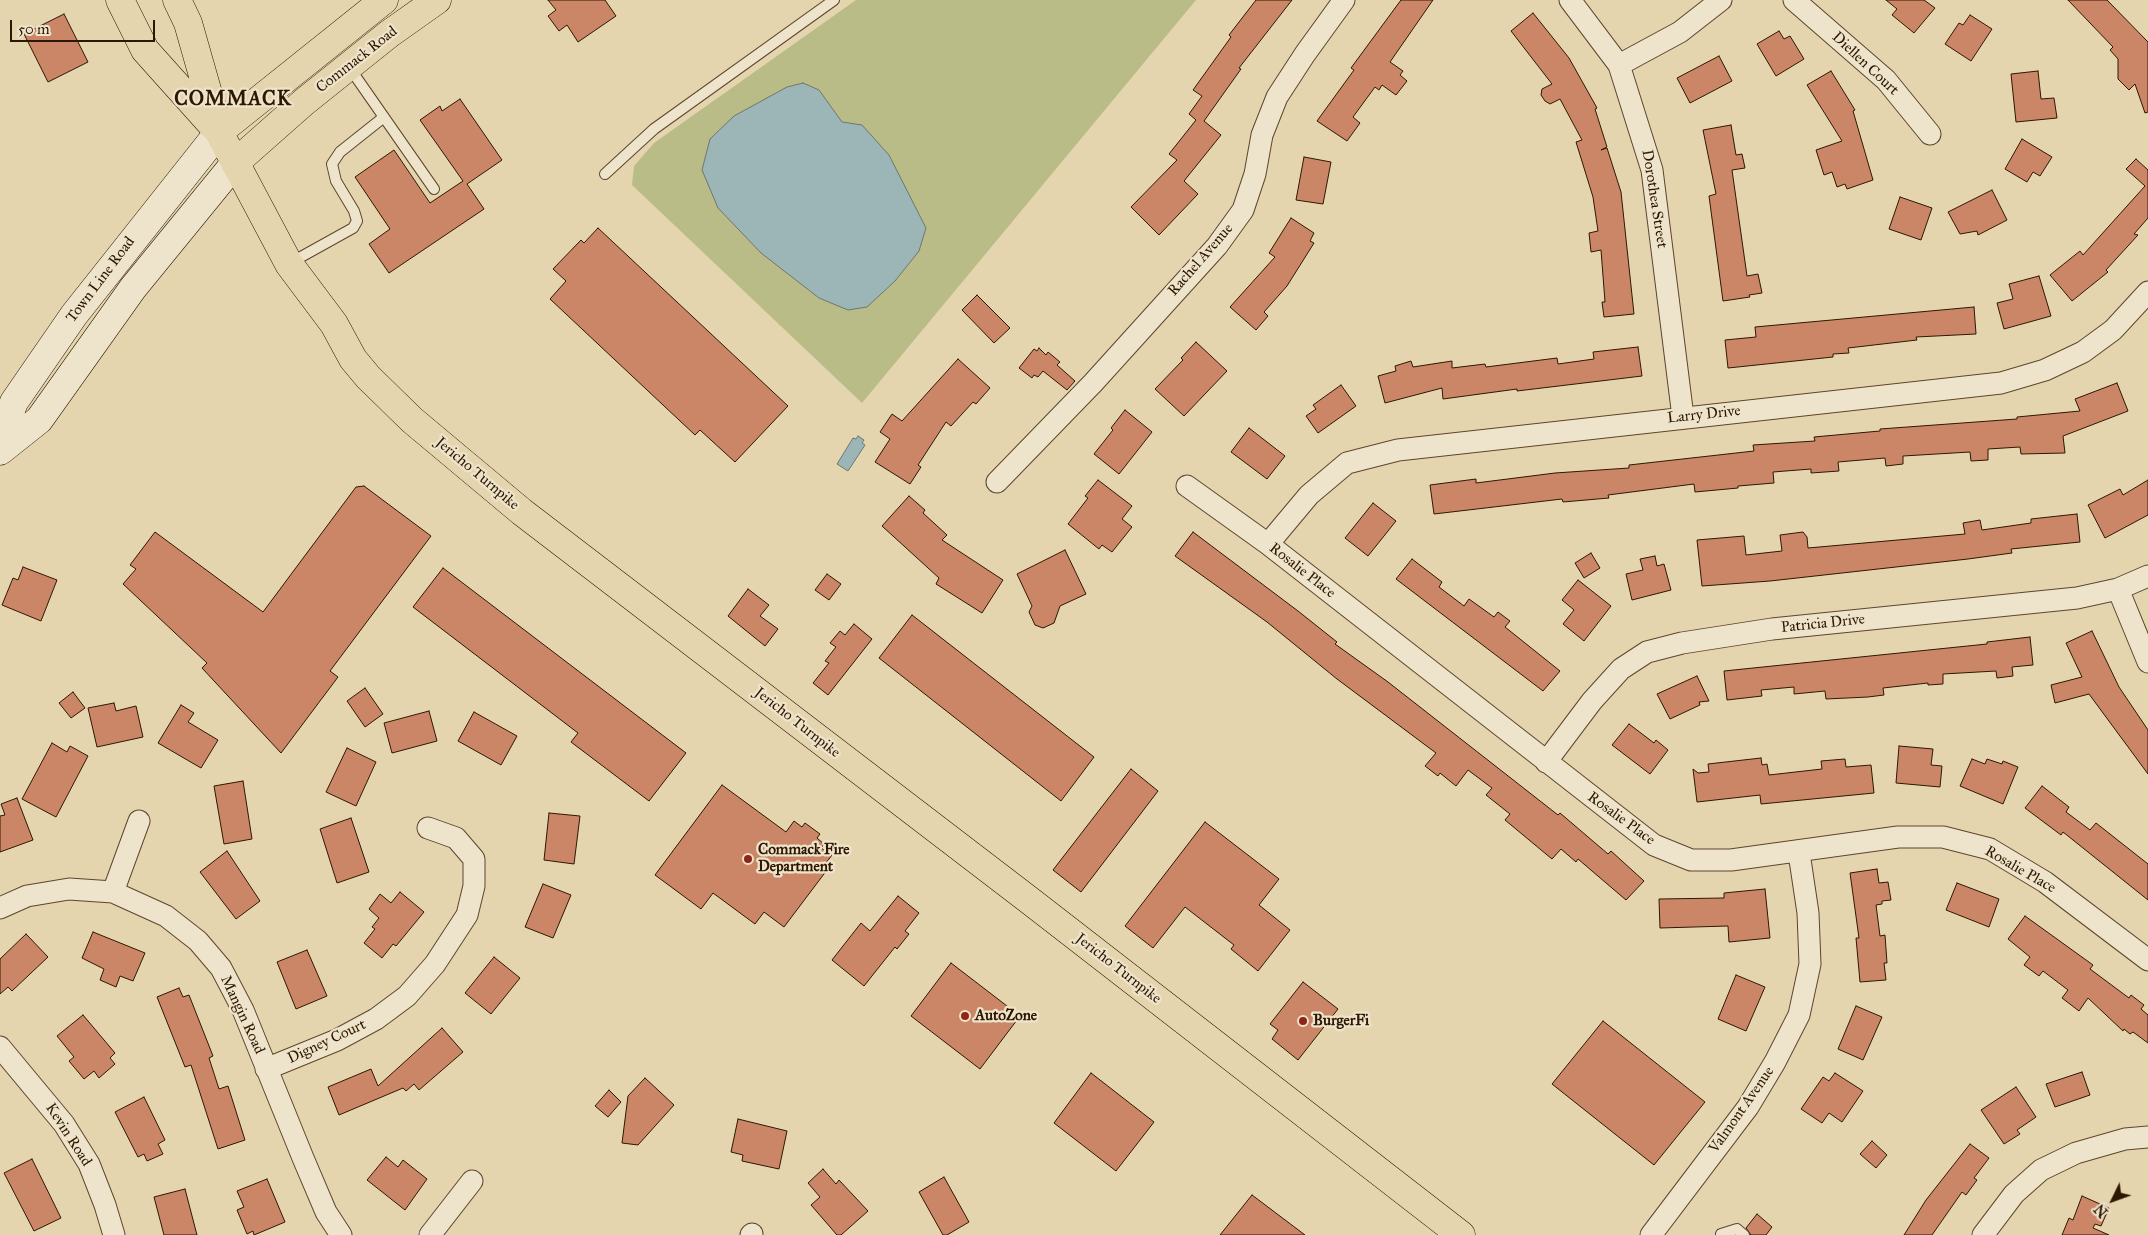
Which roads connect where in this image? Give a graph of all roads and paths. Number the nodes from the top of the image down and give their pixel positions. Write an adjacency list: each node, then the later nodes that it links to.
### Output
1 (120, 0): 13 (main road, Jericho Turnpike)
2 (177, 0): 13 (main road, Jericho Turnpike)
3 (384, 0): 13 (main road, Commack Road)
4 (437, 0): 11 (main road, Commack Road)
5 (834, 0): 16 (lane)
6 (1344, 0): 23 (street, Rachel Avenue)
7 (1570, 0): 10 (street, Dorothea Street)
8 (1721, 0): 10 (street)
9 (1794, 0): 14 (street, Diellen Court)
10 (1619, 65): 20 (street, Dorothea Street)
11 (349, 66): 12 (lane); 15 (main road, Commack Road)
12 (384, 117): 17 (lane); 18 (lane)
13 (219, 132): 15 (main road, Jericho Turnpike); 21 (main road, Town Line Road)
14 (1930, 134)
15 (235, 163): 18 (main road, Jericho Turnpike); 22 (main road, Town Line Road)
16 (605, 174)
17 (434, 190)
18 (289, 264): 45 (main road, Jericho Turnpike)
19 (2148, 292): 20 (street, Larry Drive)
20 (1683, 417): 25 (street, Larry Drive)
21 (0, 439)
22 (0, 451)
23 (997, 482)
24 (1187, 486): 25 (street, Rosalie Place)
25 (1268, 544): 29 (street, Rosalie Place)
26 (2148, 576): 27 (street, Patricia Drive)
27 (2118, 589): 28 (street); 29 (street, Patricia Drive)
28 (2148, 662)
29 (1546, 762): 32 (street, Rosalie Place)
30 (139, 821): 33 (street)
31 (428, 828): 37 (street, Digney Court)
32 (1799, 852): 35 (street, Rosalie Place); 46 (street, Valmont Avenue)
33 (113, 892): 34 (street, Mangin Road); 37 (street, Mangin Road)
34 (0, 908)
35 (2148, 960)
36 (0, 1047): 42 (street, Kevin Road)
37 (266, 1068): 43 (street, Mangin Road)
38 (2148, 1137): 41 (street)
39 (472, 1181): 44 (street)
40 (1720, 1234): 47 (lane)
41 (1984, 1234)
42 (114, 1235)
43 (341, 1235)
44 (430, 1235)
45 (1461, 1235)
46 (1651, 1235)
47 (1744, 1235)

